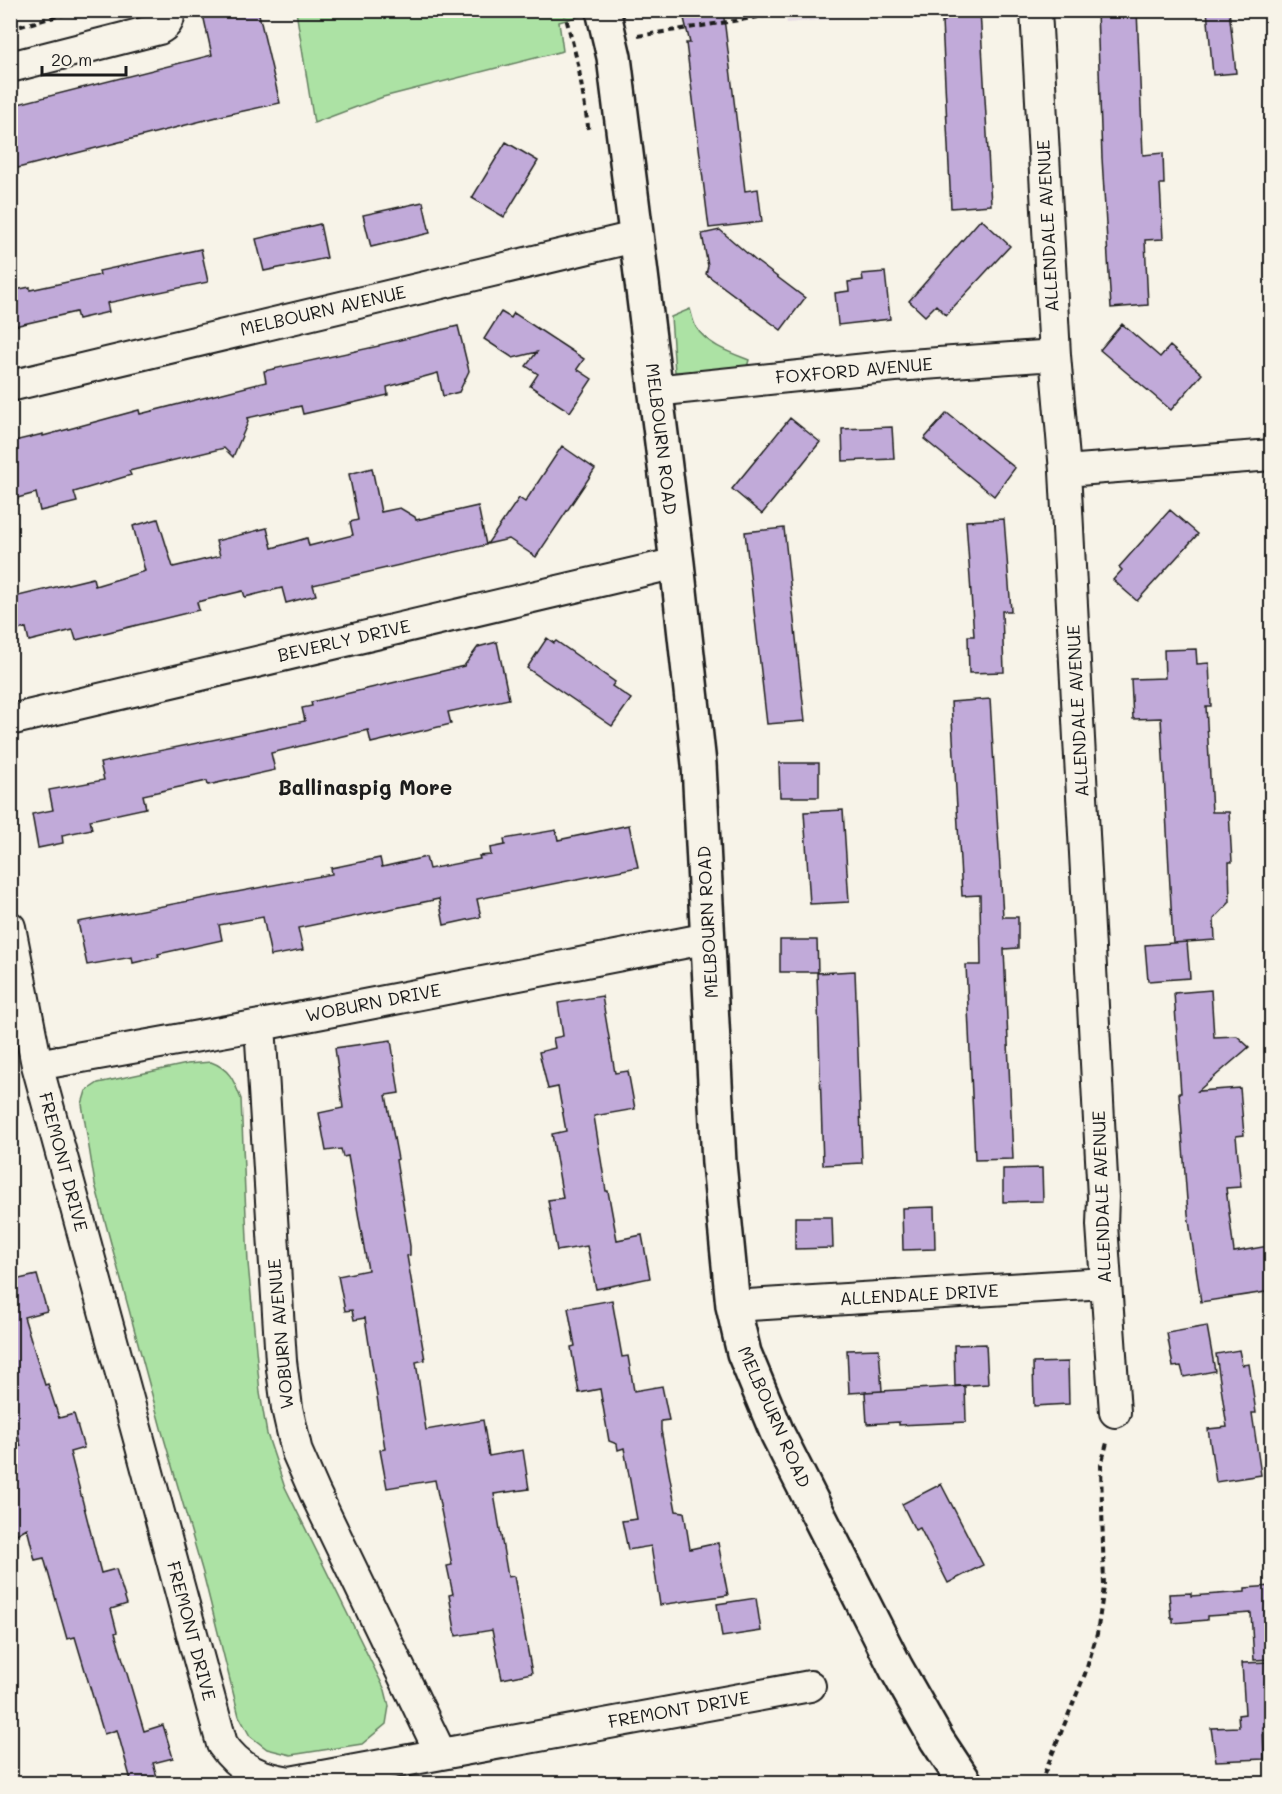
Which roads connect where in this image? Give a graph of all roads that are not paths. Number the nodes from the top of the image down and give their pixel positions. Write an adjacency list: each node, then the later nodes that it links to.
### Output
1 (169, 10): 4 (street)
2 (603, 10): 5 (street, MELBOURN ROAD)
3 (1036, 10): 6 (street, ALLENDALE AVENUE)
4 (10, 67)
5 (635, 237): 7 (street, MELBOURN AVENUE); 8 (street, MELBOURN ROAD)
6 (1054, 355): 8 (street, FOXFORD AVENUE); 10 (street, ALLENDALE AVENUE)
7 (10, 386)
8 (654, 391): 11 (street, MELBOURN ROAD)
9 (1272, 455): 10 (street)
10 (1065, 471): 17 (street, ALLENDALE AVENUE)
11 (677, 563): 12 (street, BEVERLY DRIVE); 14 (street, MELBOURN ROAD)
12 (10, 720)
13 (10, 927): 16 (street, FREMONT DRIVE)
14 (709, 938): 15 (street, WOBURN DRIVE); 18 (street, MELBOURN ROAD)
15 (260, 1025): 16 (street, WOBURN DRIVE); 21 (street, WOBURN AVENUE)
16 (37, 1065): 21 (street, FREMONT DRIVE)
17 (1105, 1283): 18 (street, ALLENDALE DRIVE); 19 (street, ALLENDALE AVENUE)
18 (733, 1306): 22 (street, MELBOURN ROAD)
19 (1115, 1412)
20 (810, 1686): 21 (street, FREMONT DRIVE)
21 (441, 1754)
22 (966, 1784)

